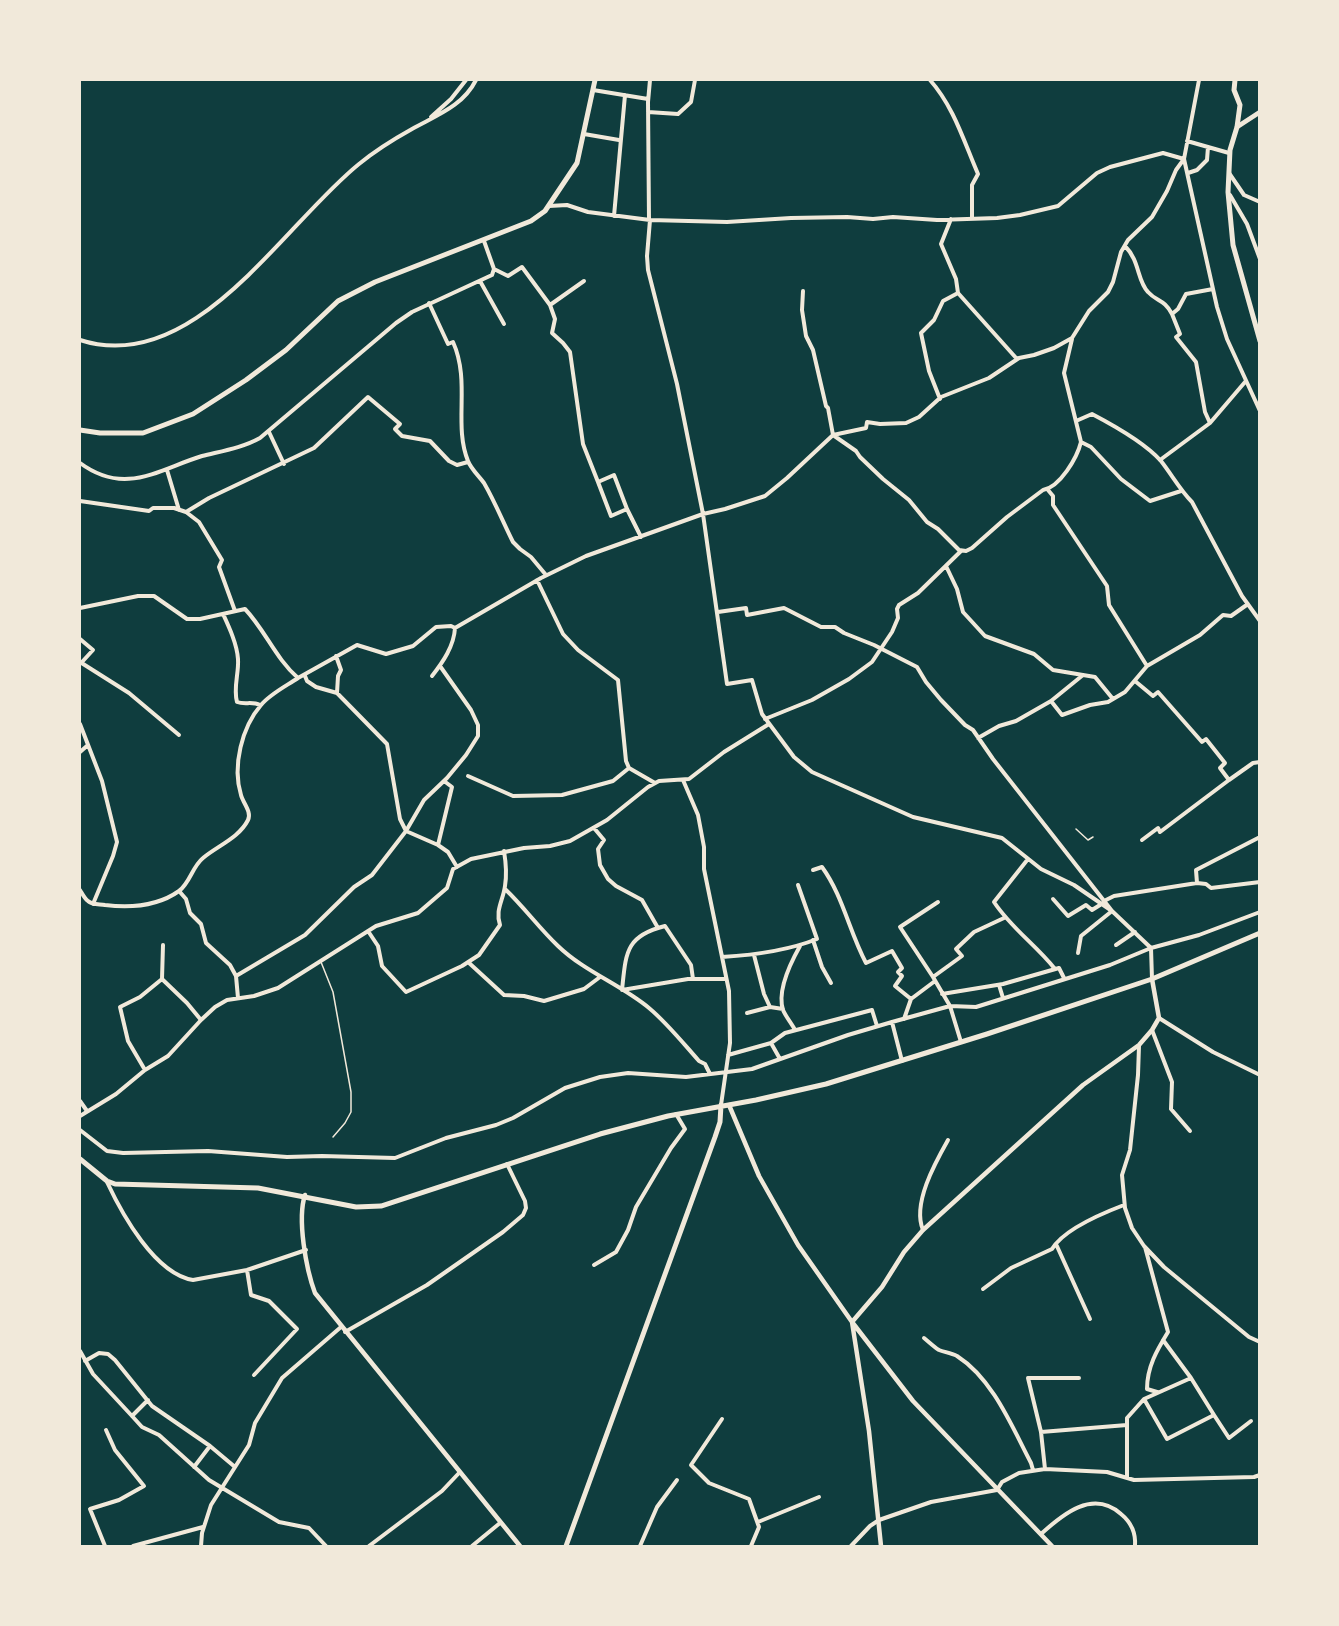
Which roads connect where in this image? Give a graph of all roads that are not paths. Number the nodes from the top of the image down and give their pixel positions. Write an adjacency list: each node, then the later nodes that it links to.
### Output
1 (466, 80): 14 (street)
2 (476, 80): 14 (street)
3 (595, 80): 9 (main road)
4 (650, 80): 11 (street)
5 (694, 80): 12 (street)
6 (930, 80): 29 (street)
7 (1199, 80): 18 (street)
8 (1235, 80): 15 (main road)
9 (593, 90): 10 (street); 16 (main road)
10 (625, 95): 11 (street); 17 (street)
11 (648, 99): 12 (street)
12 (648, 112): 30 (street)
13 (1260, 112): 15 (street)
14 (426, 121): 45 (street)
15 (1237, 127): 20 (main road)
16 (584, 134): 17 (street); 26 (main road)
17 (619, 140): 27 (street)
18 (1187, 141): 19 (street); 21 (street)
19 (1208, 147): 20 (street); 23 (street)
20 (1229, 153): 22 (main road)
21 (1184, 159): 23 (street); 29 (street); 32 (street)
22 (1228, 172): 24 (main road); 25 (street)
23 (1188, 173): 37 (street)
24 (1228, 192): 33 (street); 46 (main road)
25 (1260, 202)
26 (549, 206): 27 (street); 31 (main road)
27 (614, 216): 30 (street)
28 (951, 219): 29 (street); 30 (street); 39 (street)
29 (972, 219)
30 (650, 220): 69 (street)
31 (484, 241): 34 (street); 53 (main road)
32 (1125, 246): 42 (street); 44 (street)
33 (1260, 259)
34 (494, 269): 35 (street); 41 (street)
35 (480, 281): 40 (street); 43 (street)
36 (584, 281): 41 (street)
37 (1213, 289): 42 (street); 48 (street)
38 (803, 291): 55 (street)
39 (958, 293): 47 (street); 49 (street)
40 (429, 303): 54 (street); 58 (street)
41 (550, 305): 62 (street)
42 (1172, 314): 52 (street)
43 (504, 324)
44 (1072, 338): 47 (street); 51 (street)
45 (80, 340)
46 (1260, 341)
47 (1017, 359): 49 (street)
48 (1246, 381): 50 (street); 52 (street)
49 (940, 399): 55 (street)
50 (1260, 411)
51 (1076, 421): 56 (street); 57 (street)
52 (1210, 423): 57 (street)
53 (80, 430)
54 (269, 432): 60 (street); 61 (street)
55 (833, 435): 69 (street); 71 (street)
56 (1081, 442): 63 (street); 64 (street)
57 (1160, 460): 64 (street)
58 (468, 462): 60 (street); 73 (street)
59 (80, 463): 61 (street)
60 (284, 464): 68 (street)
61 (167, 470): 67 (street)
62 (598, 482): 66 (street); 66 (street)
63 (1048, 490): 71 (street); 87 (street)
64 (1181, 491): 75 (street)
65 (80, 501): 67 (street)
66 (627, 509): 70 (street)
67 (179, 510): 68 (street)
68 (186, 512): 77 (street)
69 (703, 514): 70 (street); 78 (street)
70 (641, 537): 73 (street)
71 (962, 550): 72 (street)
72 (946, 566): 83 (street); 88 (street)
73 (546, 575): 74 (street)
74 (537, 580): 81 (street); 105 (street)
75 (1248, 604): 80 (street); 87 (street)
76 (80, 608): 79 (street)
77 (235, 611): 79 (street); 91 (street)
78 (718, 612): 83 (street); 97 (street)
79 (223, 614): 96 (street)
80 (1260, 621)
81 (455, 628): 84 (street); 86 (street)
82 (80, 639): 85 (street)
83 (882, 648): 97 (street); 101 (street)
84 (336, 656): 89 (street); 93 (street)
85 (81, 662): 100 (street)
86 (440, 666): 90 (street); 109 (street)
87 (1147, 666): 92 (street)
88 (1083, 674): 94 (street); 95 (street)
89 (305, 676): 91 (street); 93 (street)
90 (432, 676)
91 (298, 678): 96 (street)
92 (1135, 681): 94 (street); 108 (street)
93 (337, 693): 113 (street)
94 (1113, 699): 95 (street)
95 (1051, 701): 101 (street)
96 (260, 706): 127 (street)
97 (764, 717): 99 (street)
98 (80, 724): 102 (street)
99 (769, 724): 107 (street); 119 (street)
100 (178, 735)
101 (978, 738): 130 (street)
102 (88, 745): 103 (street); 131 (street)
103 (80, 752)
104 (1260, 762): 108 (street)
105 (629, 768): 106 (street); 110 (street)
106 (468, 777)
107 (683, 780): 110 (street); 146 (street)
108 (1229, 780): 116 (street)
109 (444, 781): 113 (street); 117 (street)
110 (655, 783): 111 (street)
111 (593, 828): 118 (street); 135 (street)
112 (1076, 828): 114 (lane)
113 (406, 831): 117 (street); 150 (street)
114 (1092, 837)
115 (1260, 837): 123 (street)
116 (1142, 840)
117 (438, 845): 120 (street)
118 (504, 851): 120 (street); 125 (street)
119 (1028, 859): 130 (street); 134 (street)
120 (457, 867): 136 (street)
121 (813, 870): 164 (street)
122 (1260, 882): 123 (street)
123 (1197, 883): 130 (street)
124 (798, 885): 139 (street)
125 (505, 889): 148 (street); 151 (street)
126 (80, 890): 131 (street)
127 (179, 891): 131 (street); 150 (street)
128 (1053, 899): 130 (street)
129 (938, 902): 156 (street)
130 (1102, 903): 132 (street)
131 (93, 904)
132 (1112, 911): 137 (street); 144 (street)
133 (1260, 912): 143 (street)
134 (1004, 918): 149 (street); 156 (street)
135 (658, 928): 154 (street); 160 (street)
136 (369, 932): 147 (street); 148 (street)
137 (1135, 932): 141 (street); 143 (street)
138 (1260, 933): 157 (main road)
139 (813, 940): 142 (street); 158 (street)
140 (163, 945): 153 (street)
141 (1116, 945)
142 (800, 946): 145 (street); 167 (street)
143 (1152, 948): 152 (street); 157 (street)
144 (1078, 953)
145 (754, 955): 146 (street); 166 (street)
146 (722, 957): 155 (street)
147 (321, 962): 162 (street); 194 (lane)
148 (468, 962): 151 (street)
149 (1055, 969): 152 (street); 159 (street)
150 (236, 976): 162 (street)
151 (600, 977): 160 (street)
152 (1064, 978): 163 (street)
153 (162, 979): 170 (street); 182 (street)
154 (693, 979): 155 (street); 160 (street)
155 (726, 979): 179 (street)
156 (934, 979): 161 (street); 164 (street)
157 (1152, 979): 169 (street); 176 (main road)
158 (831, 983)
159 (999, 985): 161 (street); 163 (street)
160 (622, 990): 184 (street)
161 (942, 994): 165 (street)
162 (238, 998): 170 (street)
163 (1003, 998): 165 (street)
164 (911, 999): 171 (street)
165 (950, 1006): 171 (street); 176 (street)
166 (770, 1007): 167 (street); 168 (street)
167 (783, 1009): 174 (street)
168 (747, 1013)
169 (1159, 1018): 175 (street); 185 (street)
170 (201, 1020): 182 (street)
171 (904, 1020): 172 (street)
172 (892, 1022): 173 (street); 181 (street)
173 (877, 1026): 174 (street); 180 (street)
174 (795, 1030): 177 (street)
175 (1152, 1030): 178 (street); 193 (street)
176 (961, 1042): 181 (main road)
177 (771, 1043): 179 (street); 180 (street)
178 (1139, 1045): 200 (street); 201 (street)
179 (728, 1055): 183 (street)
180 (780, 1059): 183 (street)
181 (903, 1060): 187 (main road)
182 (145, 1070): 189 (street)
183 (726, 1071): 184 (street); 188 (street)
184 (710, 1074): 192 (street)
185 (1260, 1075)
186 (80, 1101): 189 (street)
187 (729, 1105): 188 (main road); 209 (street)
188 (721, 1106): 190 (main road); 253 (main road)
189 (87, 1111): 191 (street)
190 (676, 1114): 197 (main road); 205 (street)
191 (80, 1116)
192 (80, 1130)
193 (1190, 1131)
194 (333, 1137)
195 (948, 1140): 201 (street)
196 (80, 1159): 198 (main road)
197 (507, 1164): 199 (main road); 210 (street)
198 (107, 1181): 199 (main road); 206 (street)
199 (305, 1195): 204 (street)
200 (1124, 1205): 202 (street); 203 (street)
201 (923, 1230): 209 (street)
202 (1056, 1243): 207 (street); 208 (street)
203 (1144, 1246): 212 (street); 213 (street)
204 (306, 1250): 206 (street); 210 (street)
205 (594, 1265)
206 (247, 1270): 216 (street)
207 (983, 1289)
208 (1090, 1319)
209 (852, 1322): 239 (street); 241 (street)
210 (343, 1329): 231 (street); 234 (street)
211 (924, 1338): 233 (street)
212 (1163, 1340): 217 (street); 219 (street)
213 (1260, 1342)
214 (80, 1351): 215 (street)
215 (85, 1361): 221 (street); 223 (street)
216 (254, 1375)
217 (1191, 1377): 219 (street); 222 (street)
218 (1079, 1378): 228 (street)
219 (1157, 1392): 220 (street)
220 (1144, 1399): 222 (street); 226 (street)
221 (148, 1400): 223 (street); 229 (street)
222 (1214, 1415): 225 (street)
223 (132, 1416): 230 (street)
224 (722, 1419): 242 (street)
225 (1251, 1421)
226 (1127, 1425): 228 (street); 236 (street)
227 (106, 1430): 246 (street)
228 (1041, 1432): 232 (street)
229 (210, 1446): 230 (street); 231 (street)
230 (194, 1467): 238 (street)
231 (235, 1467): 238 (street)
232 (1045, 1469): 233 (street); 236 (street)
233 (1033, 1470): 239 (street)
234 (459, 1473): 243 (street); 250 (street)
235 (1260, 1475): 236 (street)
236 (1127, 1478)
237 (677, 1480): 254 (street)
238 (223, 1487): 244 (street); 249 (street)
239 (997, 1490): 241 (street); 245 (street)
240 (819, 1497): 242 (street)
241 (879, 1521): 256 (street); 257 (street)
242 (758, 1522): 255 (street)
243 (500, 1523): 251 (street); 252 (street)
244 (204, 1527): 247 (street); 248 (street)
245 (1041, 1534): 258 (street); 259 (street)
246 (105, 1546)
247 (133, 1546)
248 (201, 1546)
249 (326, 1546)
250 (369, 1546)
251 (472, 1546)
252 (520, 1546)
253 (566, 1546)
254 (640, 1546)
255 (751, 1546)
256 (851, 1546)
257 (881, 1546)
258 (1052, 1546)
259 (1135, 1546)

